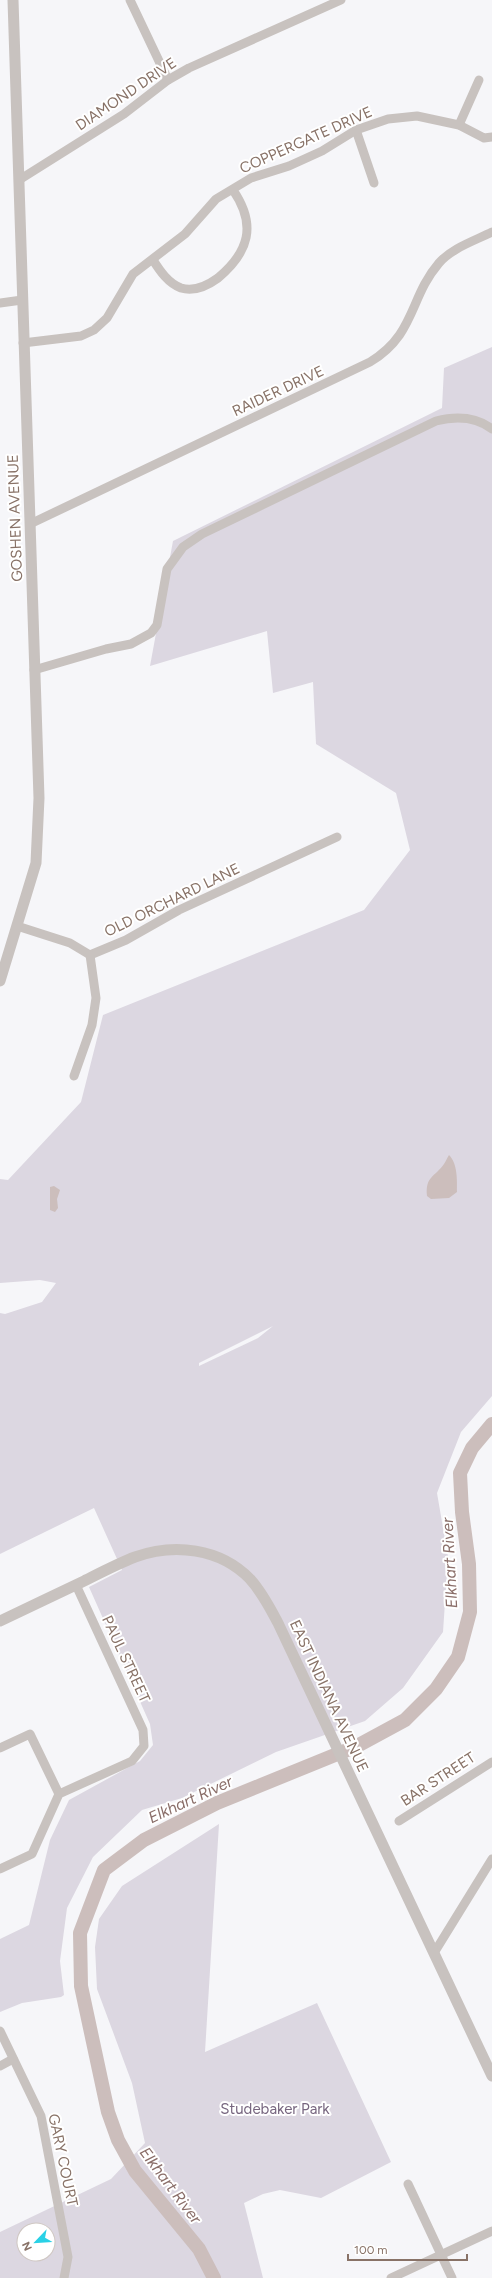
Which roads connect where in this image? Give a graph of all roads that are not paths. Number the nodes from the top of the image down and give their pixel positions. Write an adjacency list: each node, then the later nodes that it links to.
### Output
1 (13, 0): 9 (street, GOSHEN AVENUE)
2 (130, 0): 4 (street)
3 (341, 0): 4 (street, DIAMOND DRIVE)
4 (168, 80): 9 (street, DIAMOND DRIVE)
5 (479, 80): 6 (street)
6 (459, 125): 7 (street, COPPERGATE DRIVE); 8 (street, COPPERGATE DRIVE)
7 (356, 130): 10 (street); 11 (street, COPPERGATE DRIVE)
8 (492, 137)
9 (19, 180): 14 (street, GOSHEN AVENUE)
10 (374, 183)
11 (233, 190): 13 (street, COPPERGATE DRIVE); 13 (street)
12 (492, 232): 18 (street, RAIDER DRIVE)
13 (153, 260): 16 (street, COPPERGATE DRIVE)
14 (22, 300): 15 (street); 16 (street, GOSHEN AVENUE)
15 (0, 303)
16 (23, 343): 18 (street, GOSHEN AVENUE)
17 (492, 429): 19 (street)
18 (30, 524): 19 (street, GOSHEN AVENUE)
19 (34, 670): 21 (street, GOSHEN AVENUE)
20 (337, 837): 22 (street, OLD ORCHARD LANE)
21 (17, 926): 22 (street); 23 (street, GOSHEN AVENUE)
22 (90, 955): 24 (street)
23 (0, 981)
24 (74, 1076)
25 (76, 1585): 26 (street, EAST INDIANA AVENUE); 29 (street, PAUL STREET); 33 (street, EAST INDIANA AVENUE)
26 (0, 1621)
27 (0, 1748): 29 (street)
28 (492, 1762): 30 (street, BAR STREET)
29 (59, 1794): 32 (street)
30 (399, 1821)
31 (492, 1859): 33 (street)
32 (0, 1869)
33 (434, 1953): 37 (street, EAST INDIANA AVENUE)
34 (0, 2031): 35 (street, GARY COURT)
35 (13, 2059): 36 (street); 41 (street, GARY COURT)
36 (0, 2066)
37 (492, 2076)
38 (408, 2184): 40 (street)
39 (492, 2231): 40 (street)
40 (442, 2256): 42 (street); 43 (street)
41 (64, 2278)
42 (391, 2278)
43 (452, 2278)

